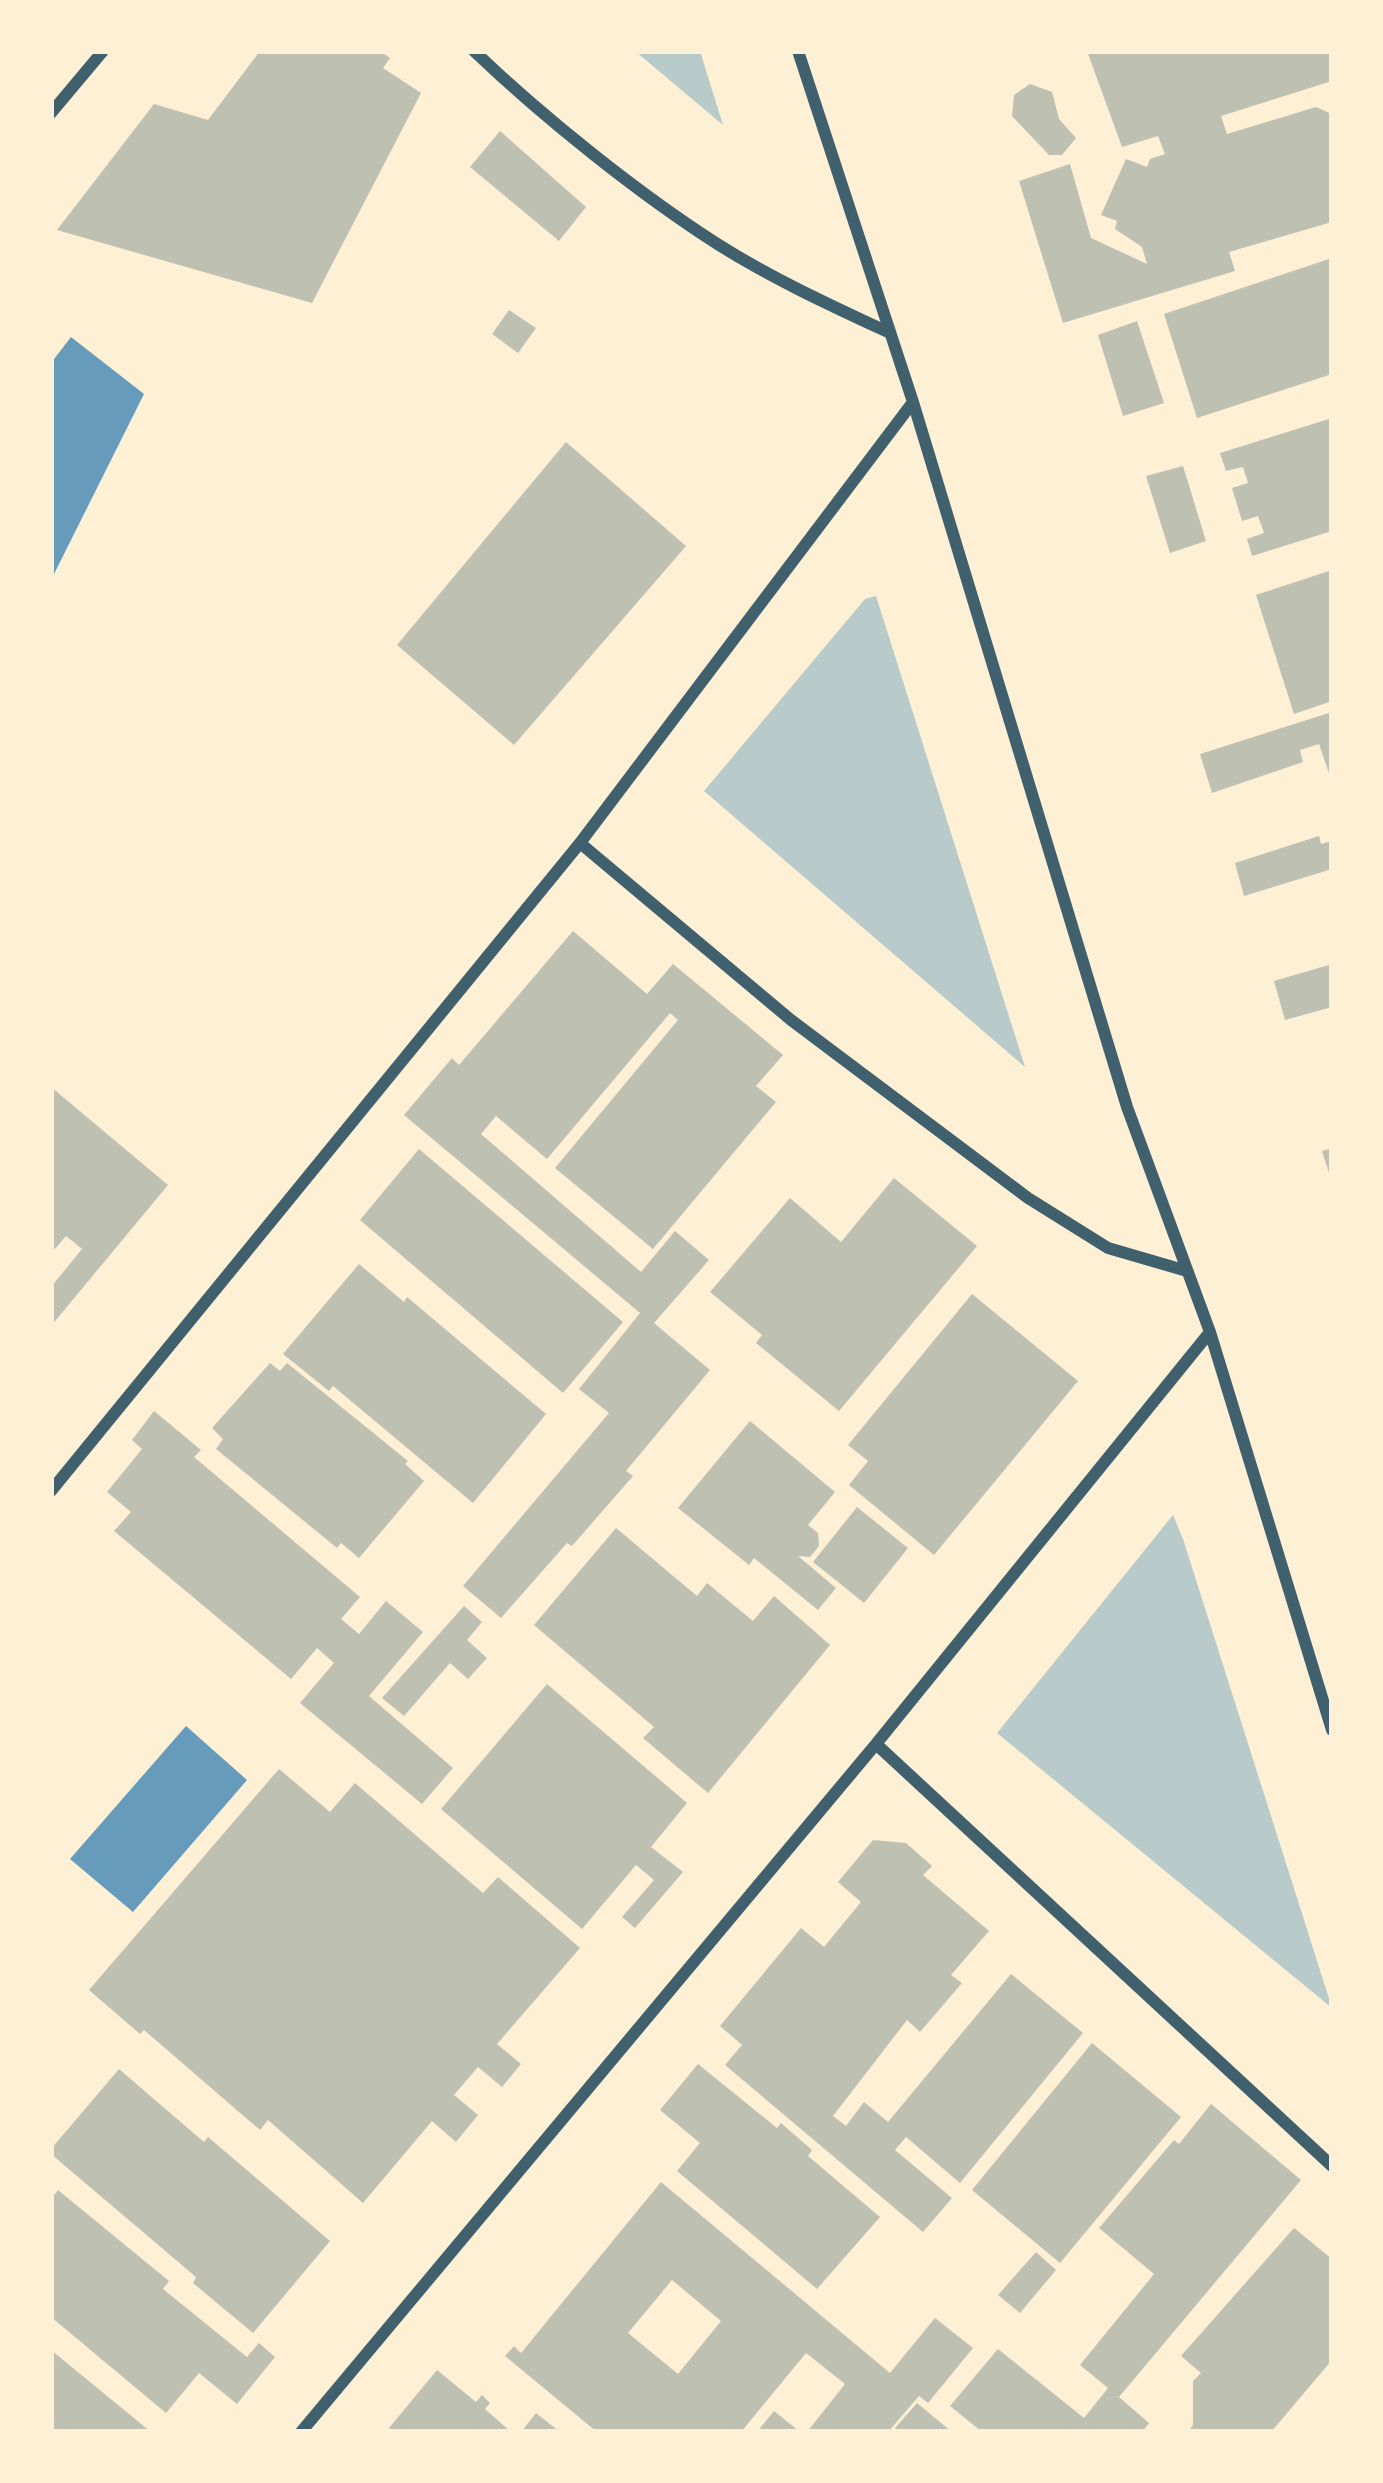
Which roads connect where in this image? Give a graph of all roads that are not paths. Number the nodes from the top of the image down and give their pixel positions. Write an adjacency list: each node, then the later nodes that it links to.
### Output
1 (104, 51): 4 (street)
2 (474, 51): 5 (street)
3 (798, 51): 5 (street)
4 (51, 113)
5 (890, 333): 6 (street)
6 (914, 402): 7 (street); 8 (street)
7 (580, 843): 8 (street); 10 (street)
8 (1187, 1270): 9 (street)
9 (1210, 1332): 11 (street); 12 (street)
10 (51, 1491)
11 (1332, 1730)
12 (876, 1744): 13 (street); 14 (street)
13 (1332, 2166)
14 (301, 2432)

